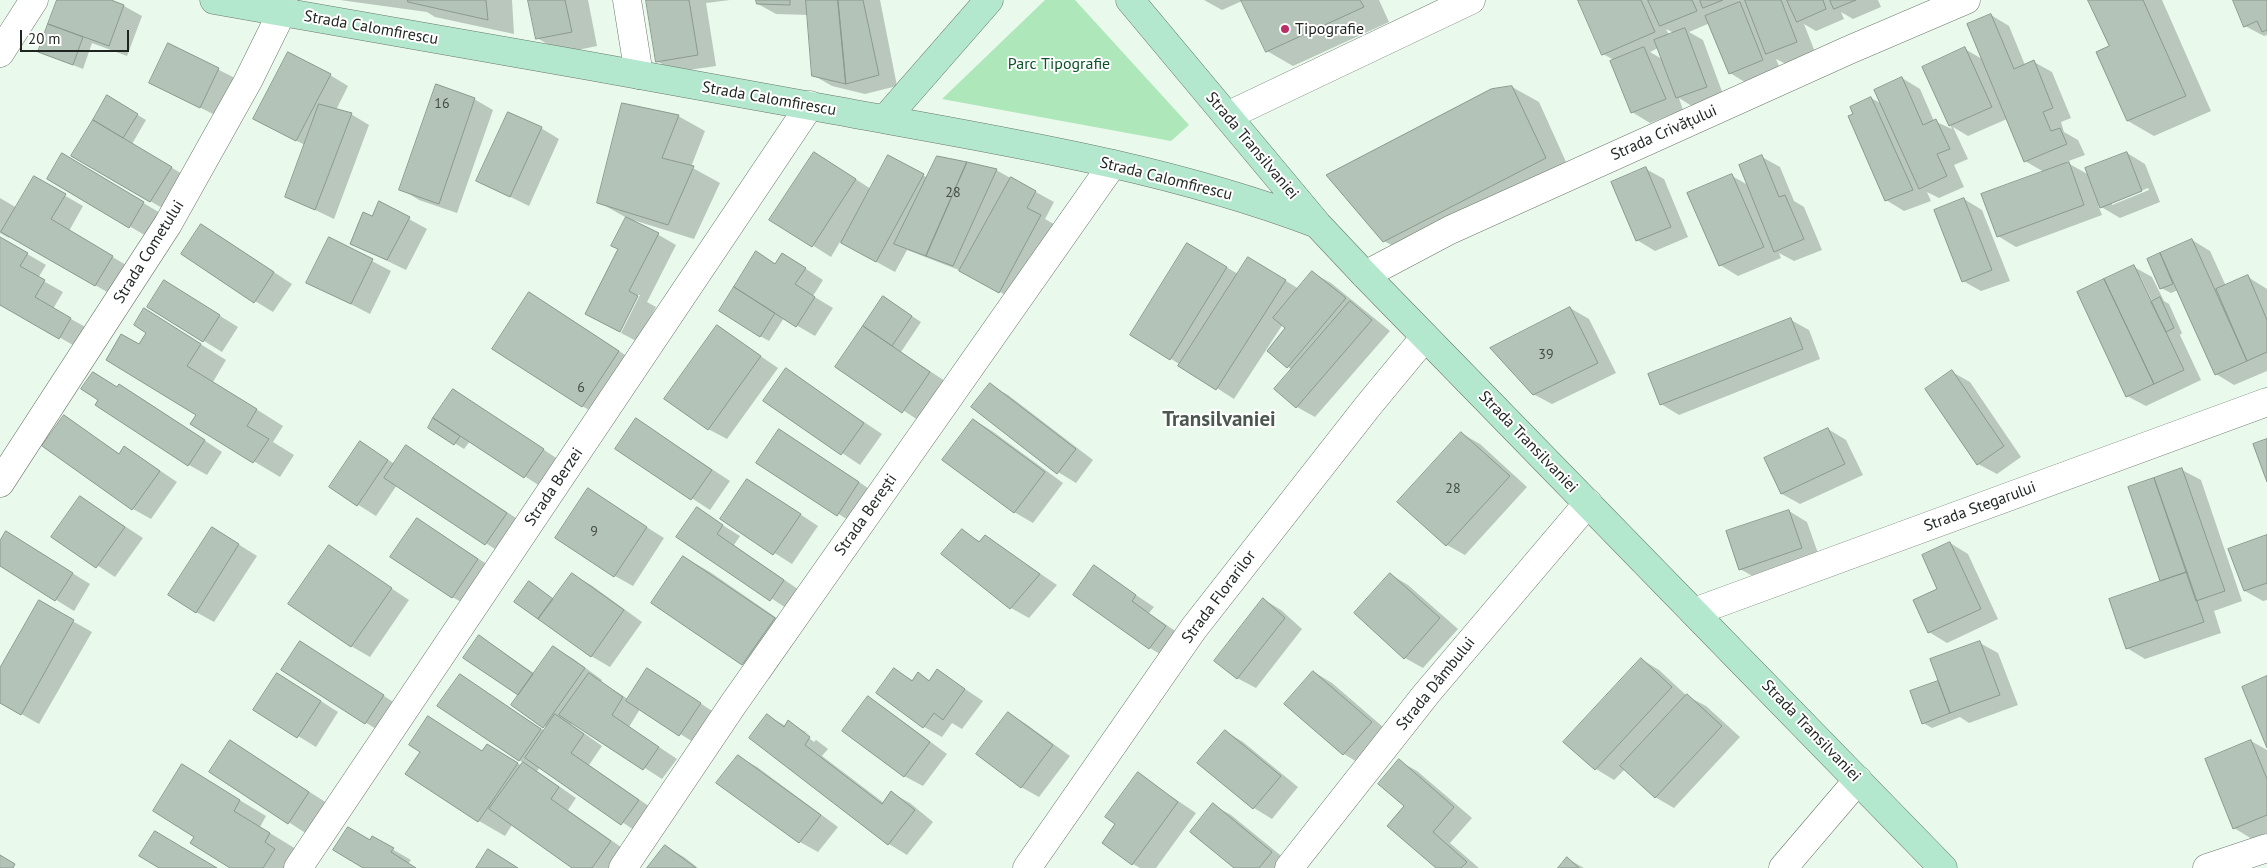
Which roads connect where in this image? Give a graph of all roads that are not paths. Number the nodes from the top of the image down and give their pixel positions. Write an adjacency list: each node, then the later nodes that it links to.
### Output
1 (34, 0): 9 (street)
2 (214, 0): 8 (main road, Strada Calomfirescu)
3 (627, 0): 10 (street)
4 (989, 0): 13 (main road)
5 (1130, 0): 12 (main road, Strada Transilvaniei)
6 (1471, 0): 12 (street)
7 (1966, 0): 16 (street, Strada Crivățului)
8 (283, 6): 10 (main road, Strada Calomfirescu); 19 (street, Strada Cometului)
9 (0, 53)
10 (639, 76): 11 (main road, Strada Calomfirescu)
11 (810, 105): 13 (main road, Strada Calomfirescu); 24 (street, Strada Berzei)
12 (1227, 116): 15 (main road, Strada Transilvaniei)
13 (885, 118): 14 (main road, Strada Calomfirescu)
14 (1112, 165): 15 (main road, Strada Calomfirescu); 25 (street, Strada Berești)
15 (1318, 224): 16 (main road, Strada Transilvaniei)
16 (1365, 275): 17 (main road, Strada Transilvaniei)
17 (1426, 337): 20 (main road, Strada Transilvaniei); 26 (street, Strada Florarilor)
18 (2267, 402): 21 (street, Strada Stegarului)
19 (0, 483)
20 (1588, 503): 21 (main road, Strada Transilvaniei); 27 (street, Strada Dâmbului)
21 (1694, 612): 22 (main road, Strada Transilvaniei)
22 (1858, 780): 28 (street); 29 (main road, Strada Transilvaniei)
23 (2267, 848): 30 (street)
24 (298, 868)
25 (623, 868)
26 (1027, 868)
27 (1289, 868)
28 (1784, 868)
29 (1943, 868)
30 (2207, 868)

